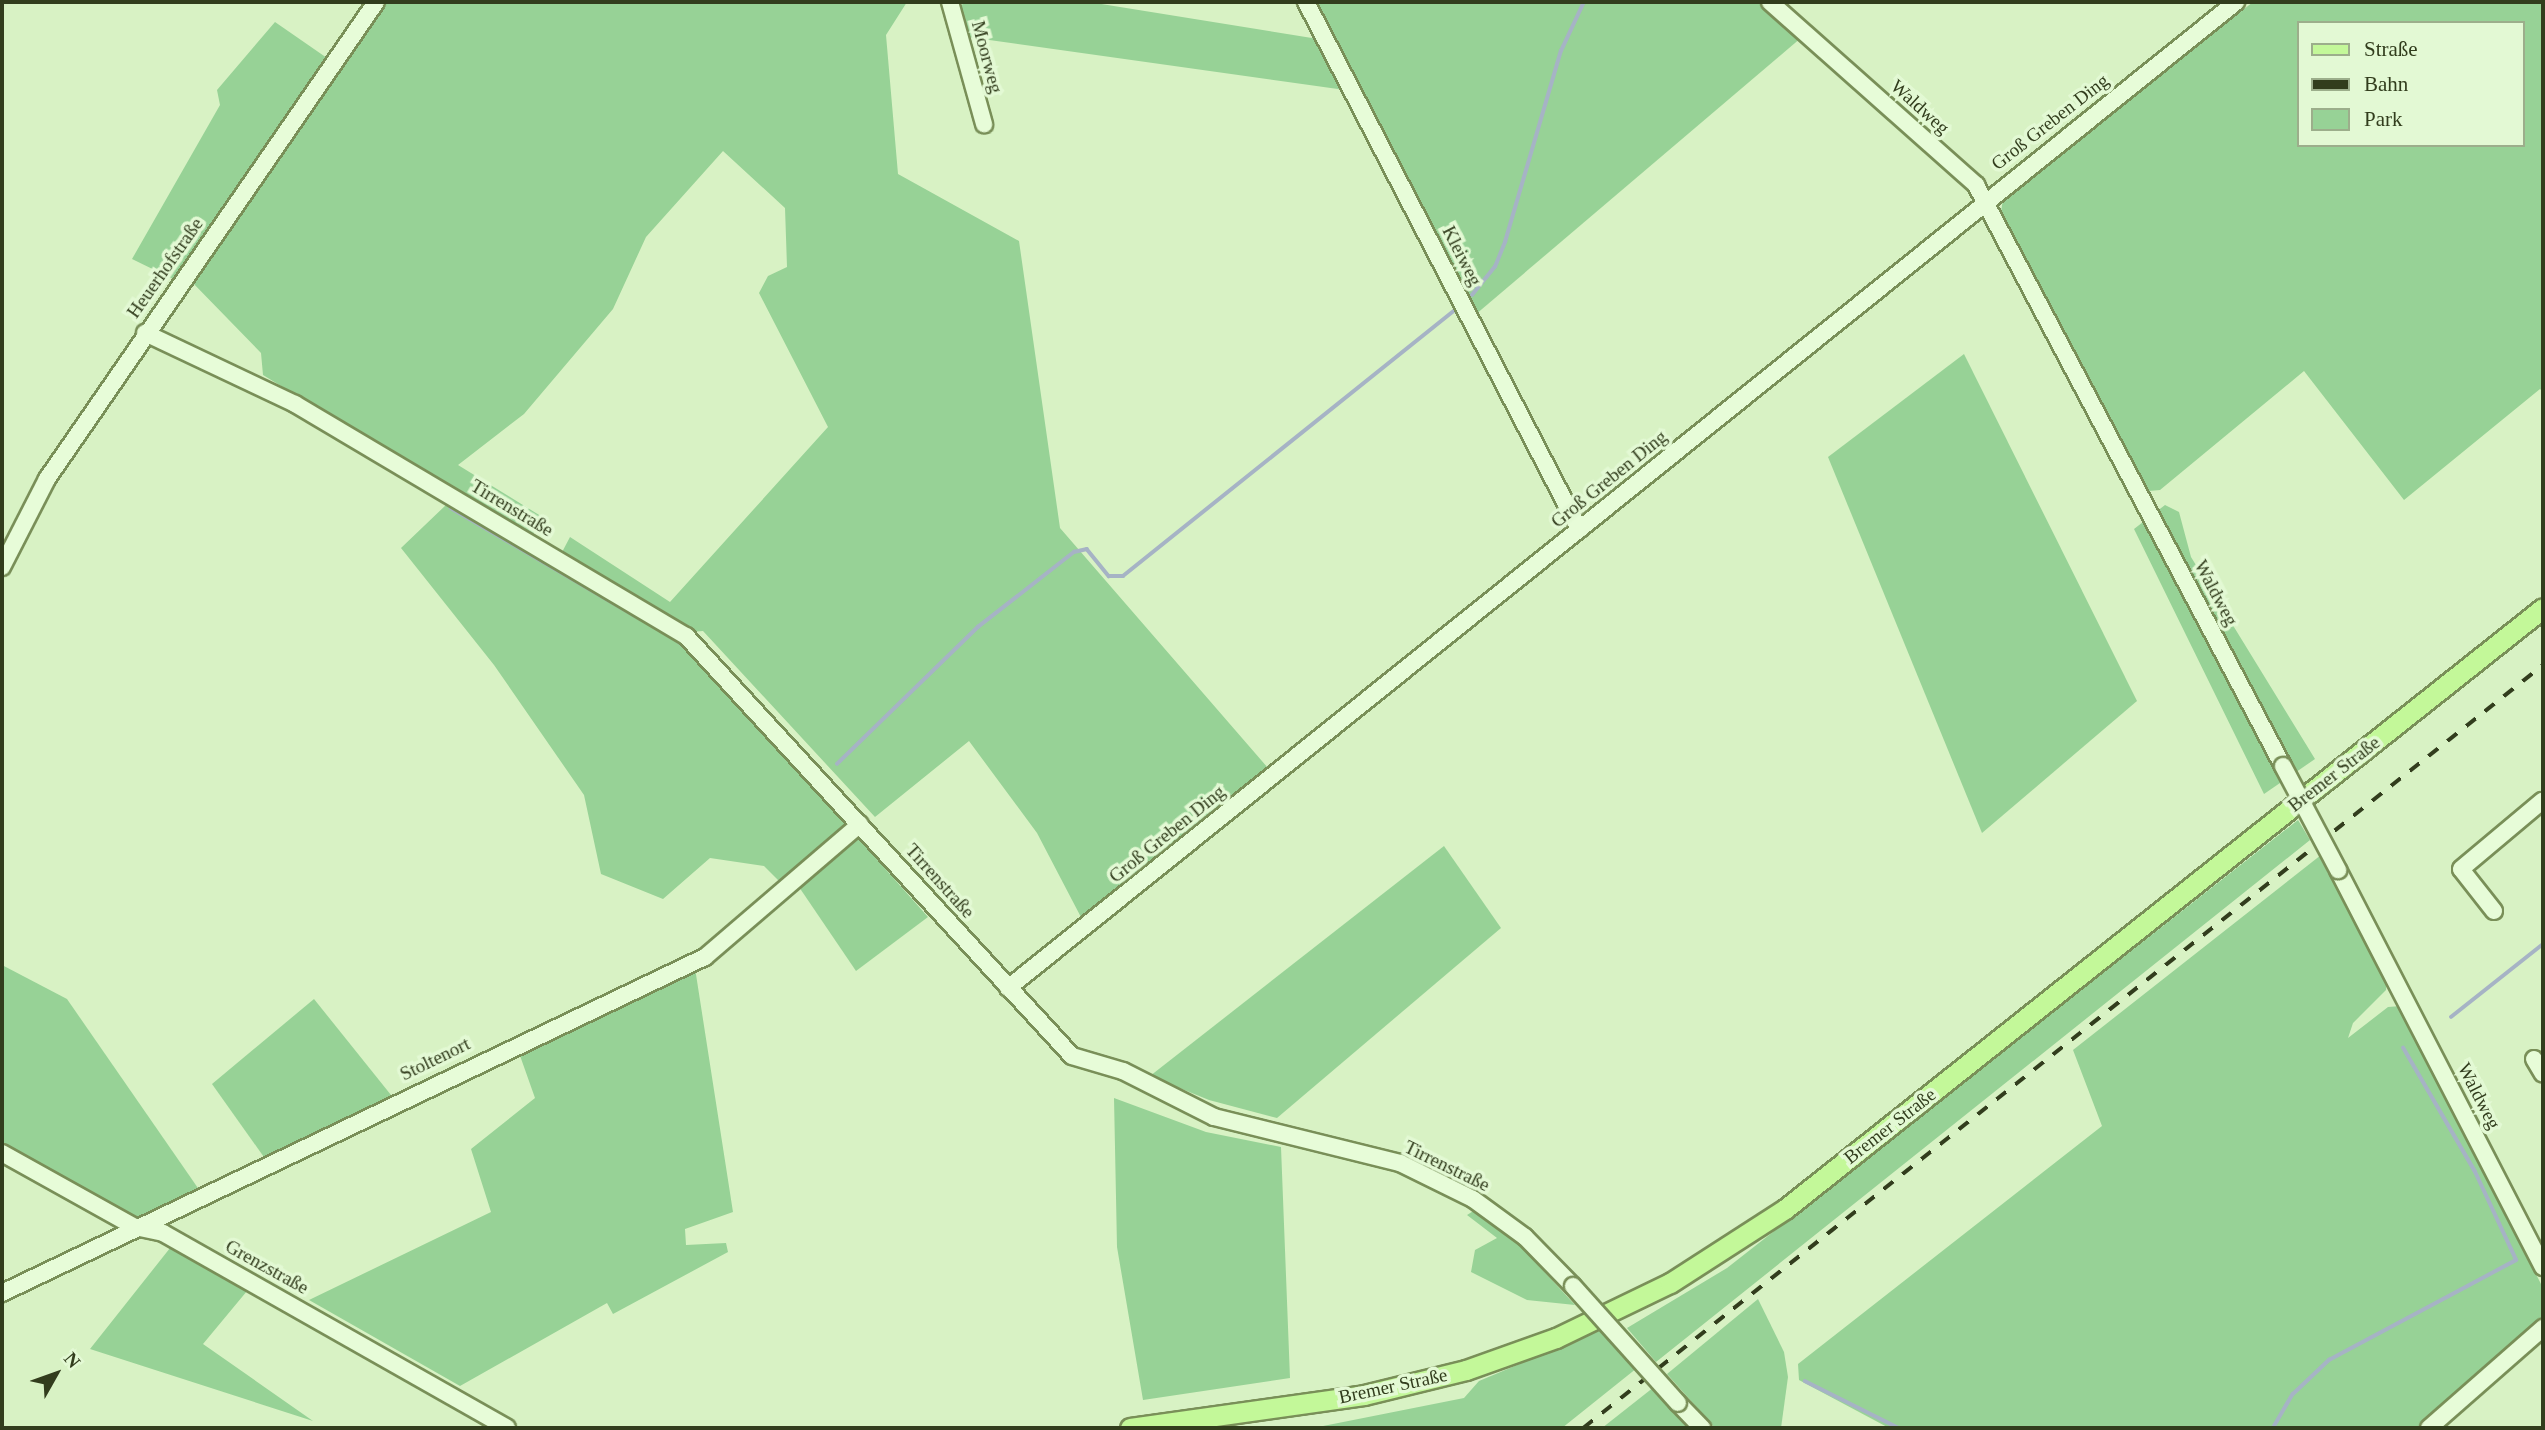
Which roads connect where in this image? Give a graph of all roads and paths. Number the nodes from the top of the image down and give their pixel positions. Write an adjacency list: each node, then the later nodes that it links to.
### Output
1 (376, 2): 8 (street, Heuerhofstraße)
2 (950, 2): 6 (street, Moorweg)
3 (1307, 2): 9 (street, Kleiweg)
4 (1770, 2): 7 (street, Waldweg)
5 (2236, 2): 7 (street, Groß Greben Ding)
6 (984, 124)
7 (1985, 200): 9 (street, Groß Greben Ding); 20 (street, Waldweg, bridge)
8 (145, 333): 10 (street, Heuerhofstraße); 13 (street, Tirrenstraße)
9 (1579, 529): 15 (street, Groß Greben Ding)
10 (2, 567)
11 (2543, 608): 24 (main road, Bremer Straße)
12 (2543, 801): 14 (street)
13 (860, 824): 15 (street, Tirrenstraße); 19 (street, Stoltenort)
14 (2494, 911)
15 (1008, 988): 25 (street, Tirrenstraße, bridge)
16 (2534, 1059): 17 (street)
17 (2543, 1074)
18 (2, 1153): 19 (street, Grenzstraße)
19 (135, 1227): 21 (street, Stoltenort); 23 (street, Grenzstraße)
20 (2543, 1267)
21 (2, 1293)
22 (2543, 1328): 26 (street)
23 (507, 1428)
24 (1130, 1428)
25 (1702, 1428)
26 (2429, 1428)

